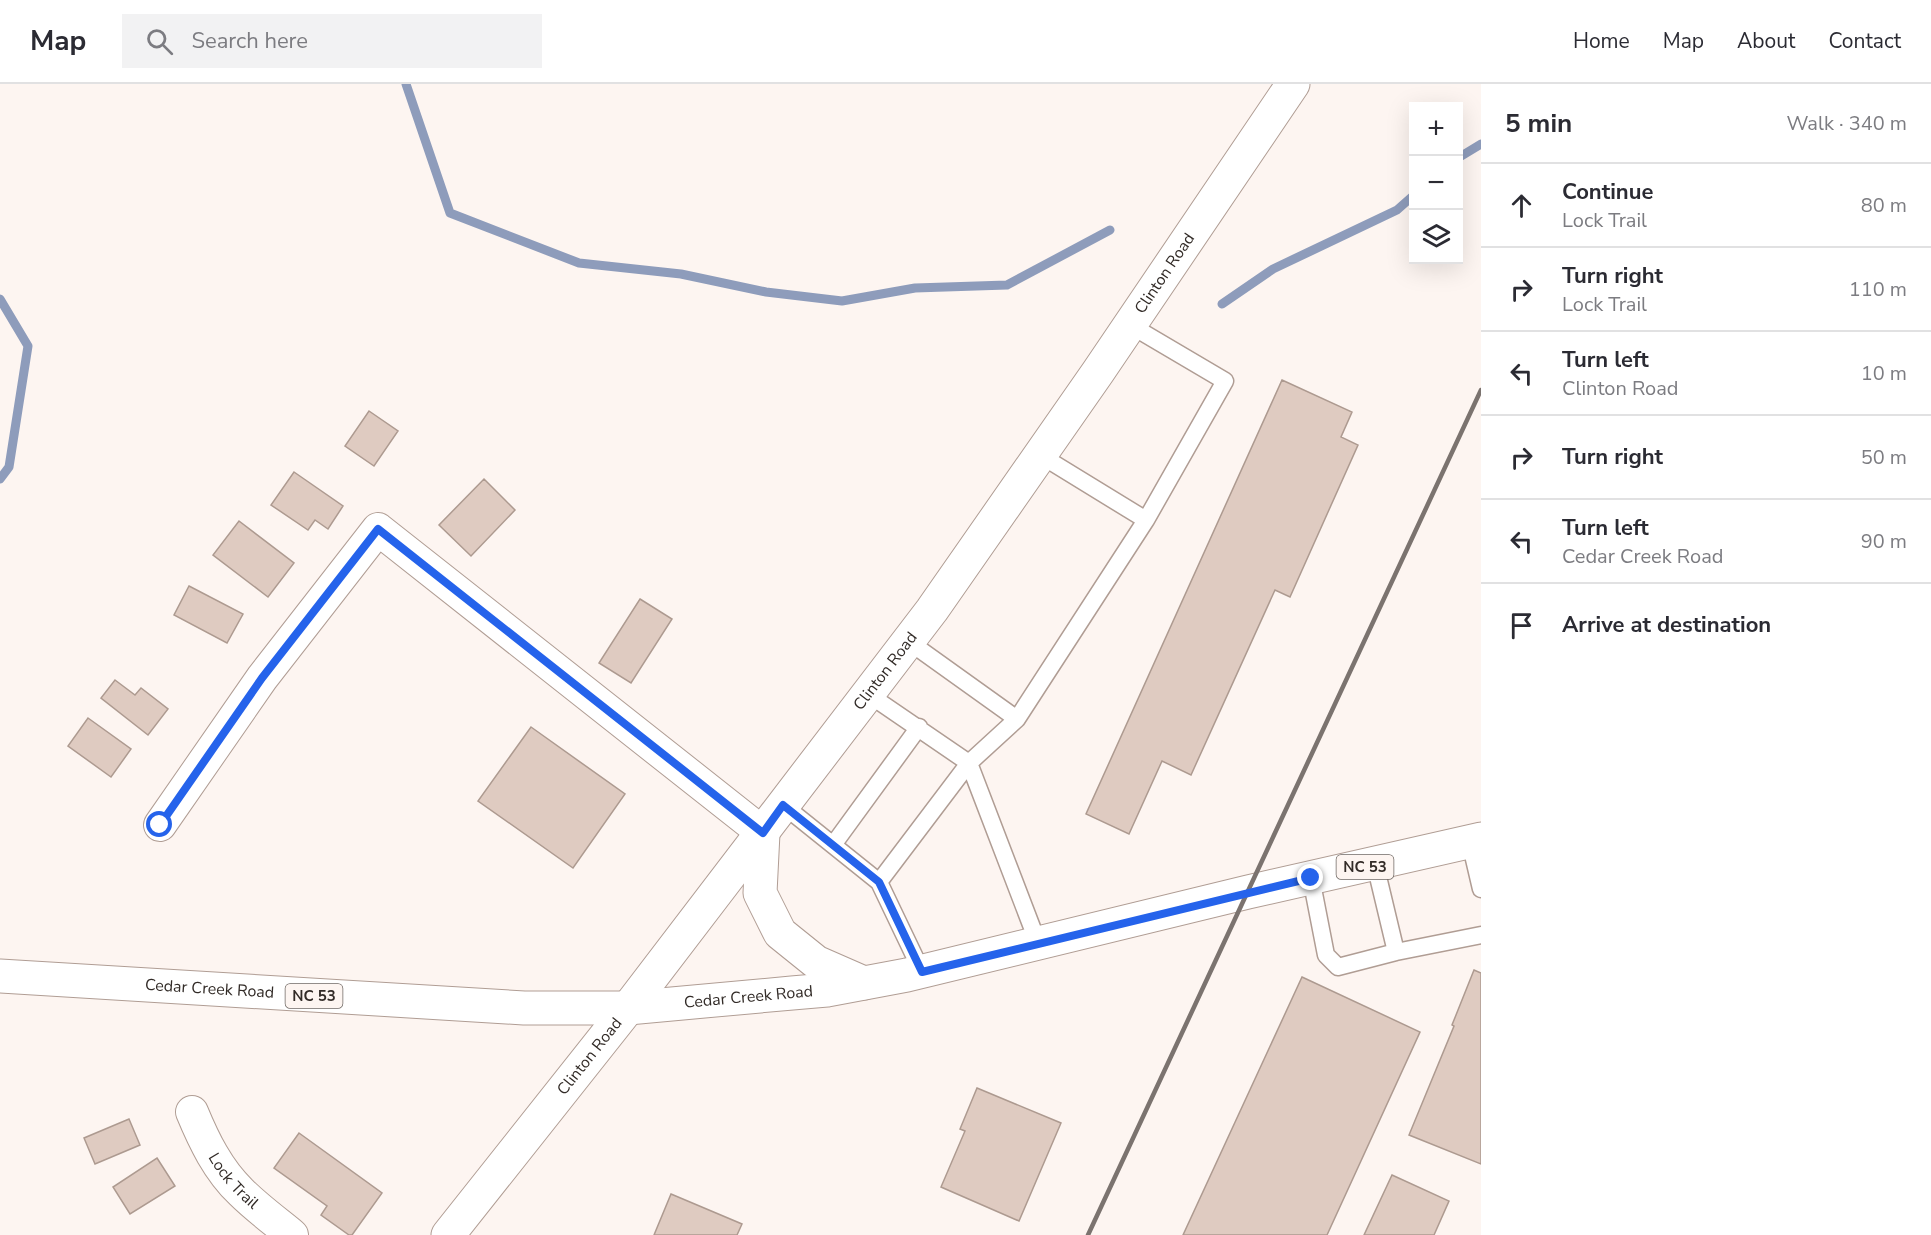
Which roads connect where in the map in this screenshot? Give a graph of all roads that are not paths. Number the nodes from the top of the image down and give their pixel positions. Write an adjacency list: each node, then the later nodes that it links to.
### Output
1 (1293, 84): 2 (main road, Clinton Road)
2 (1130, 325): 3 (main road, Clinton Road); 4 (lane)
3 (1040, 455): 4 (lane); 5 (main road, Clinton Road)
4 (1146, 520): 7 (lane)
5 (908, 641): 6 (main road, Clinton Road); 7 (lane)
6 (868, 694): 8 (lane); 10 (main road, Clinton Road)
7 (1017, 720): 9 (lane)
8 (919, 727): 9 (lane); 14 (lane)
9 (969, 763): 17 (lane); 20 (lane)
10 (783, 805): 12 (main road, Clinton Road); 14 (lane)
11 (160, 825): 12 (street)
12 (763, 833): 24 (main road); 25 (main road, Clinton Road)
13 (1475, 841): 15 (main road, Cedar Creek Road / NC 53); 18 (lane)
14 (833, 845): 17 (lane)
15 (1375, 864): 16 (main road, Cedar Creek Road / NC 53); 21 (lane)
16 (1311, 878): 20 (main road, Cedar Creek Road / NC 53); 21 (lane)
17 (879, 882): 22 (lane)
18 (1481, 889)
19 (1481, 935): 21 (lane)
20 (1038, 943): 22 (main road, Cedar Creek Road / NC 53)
21 (1396, 952)
22 (922, 972): 24 (main road, Cedar Creek Road / NC 53)
23 (0, 976): 25 (main road, Cedar Creek Road / NC 53)
24 (864, 983): 25 (main road, Cedar Creek Road / NC 53)
25 (628, 1008): 28 (main road, Clinton Road)
26 (192, 1112): 27 (street, Lock Trail)
27 (292, 1235)
28 (448, 1235)

